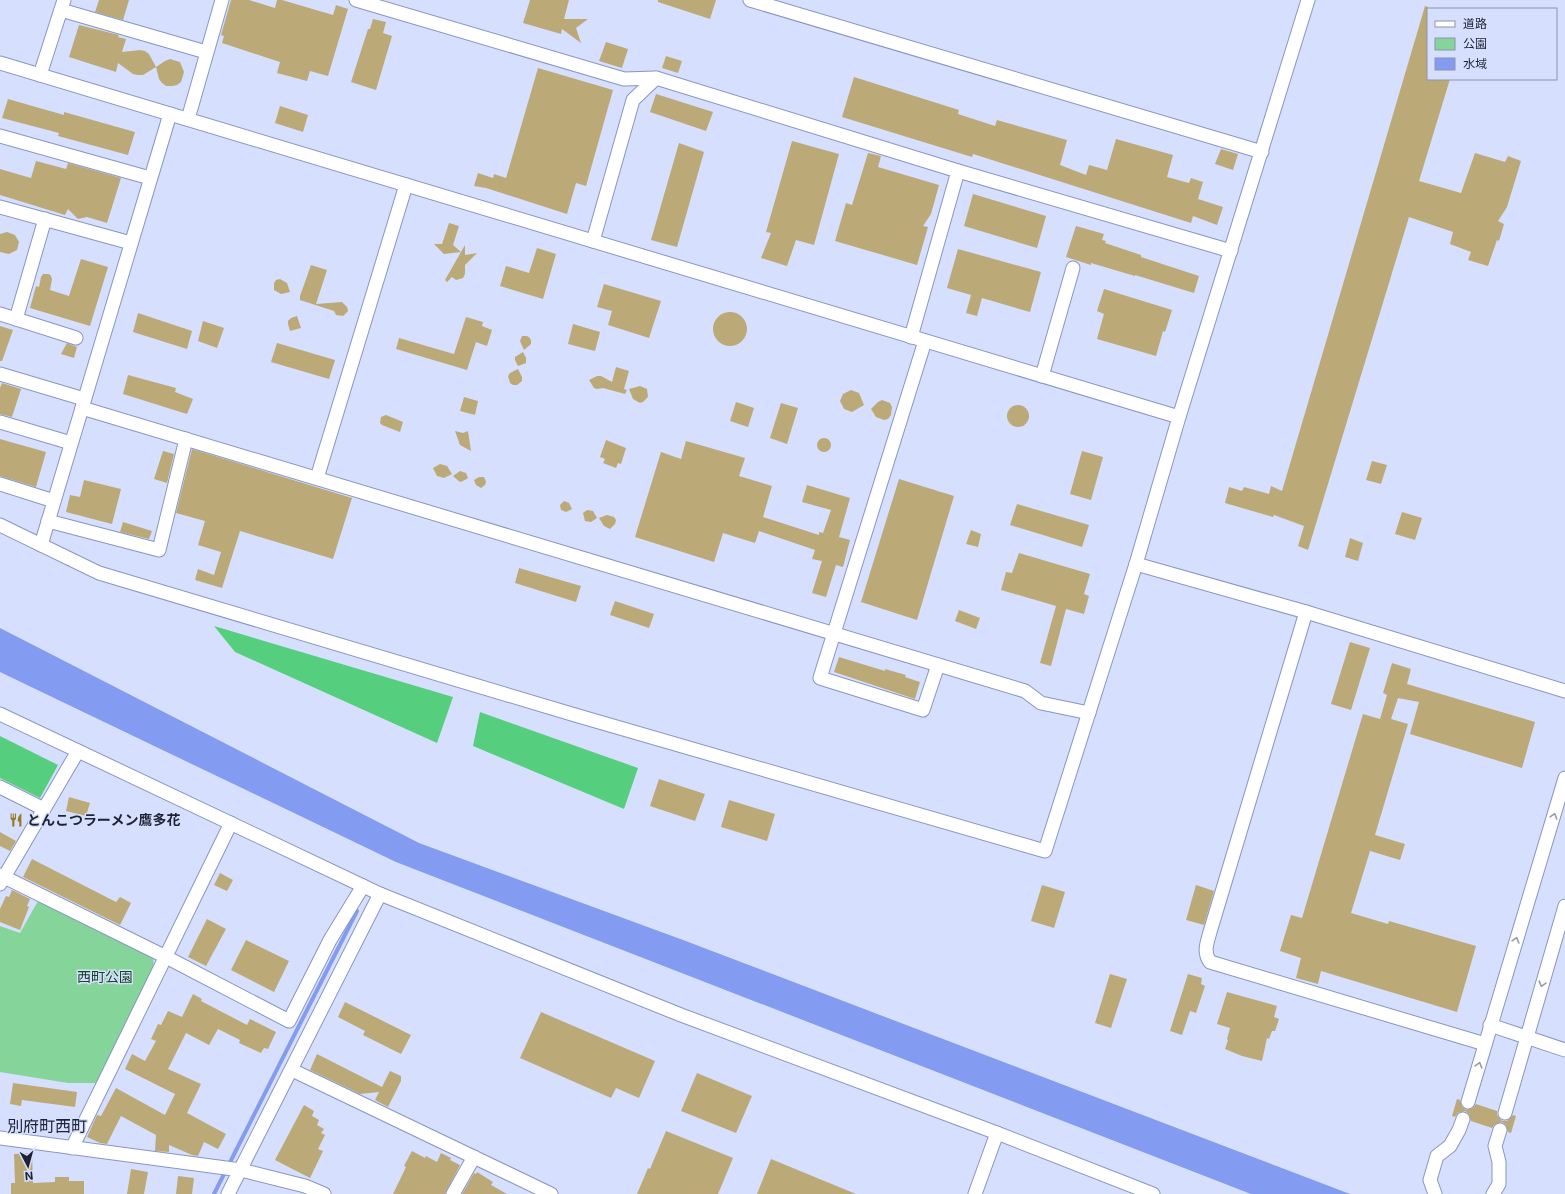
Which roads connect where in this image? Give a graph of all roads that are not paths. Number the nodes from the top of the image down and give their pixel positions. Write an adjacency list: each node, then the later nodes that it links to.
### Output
1 (222, 0): 6 (street)
2 (356, 0): 9 (street)
3 (750, 0): 13 (street)
4 (1308, 0): 13 (street)
5 (62, 5): 6 (street); 8 (street)
6 (206, 52): 11 (street)
7 (0, 63): 8 (street)
8 (40, 75): 10 (street)
9 (656, 78): 14 (street); 19 (street)
10 (170, 114): 11 (street); 15 (street)
11 (188, 119): 16 (street)
12 (0, 136): 15 (street)
13 (1262, 152): 21 (street)
14 (958, 171): 21 (street); 25 (street)
15 (150, 178): 20 (street)
16 (406, 185): 19 (street); 35 (street)
17 (0, 207): 18 (street)
18 (45, 219): 20 (street); 24 (street)
19 (593, 241): 25 (street)
20 (131, 243): 30 (street)
21 (1231, 251): 31 (street)
22 (1073, 268): 29 (street)
23 (0, 314): 24 (street)
24 (16, 319): 26 (street)
25 (911, 337): 27 (street)
26 (76, 338)
27 (925, 341): 29 (street); 43 (street)
28 (0, 374): 30 (street)
29 (1042, 376): 31 (street)
30 (83, 404): 33 (street); 34 (street)
31 (1179, 417): 41 (street)
32 (0, 422): 34 (street)
33 (186, 439): 35 (street); 38 (street)
34 (71, 443): 37 (street)
35 (317, 478): 43 (street)
36 (0, 484): 37 (street)
37 (54, 501): 38 (street)
38 (48, 521): 40 (street)
39 (0, 525): 40 (street)
40 (41, 545): 47 (street)
41 (1136, 564): 42 (street); 47 (street)
42 (1306, 612): 45 (street); 60 (street)
43 (833, 633): 44 (street); 44 (street)
44 (938, 665): 47 (street)
45 (1565, 692)
46 (0, 714): 48 (street)
47 (1089, 714)
48 (78, 751): 51 (street); 52 (street)
49 (1565, 778): 58 (street, one-way to 49)
50 (0, 787): 51 (street)
51 (44, 809): 53 (street)
52 (231, 823): 54 (street); 57 (street)
53 (1, 878): 57 (street)
54 (364, 886): 55 (street); 57 (street)
55 (380, 894): 62 (street); 67 (street)
56 (1565, 906): 59 (street, one-way to 59)
57 (166, 957): 69 (street)
58 (1490, 1025): 59 (street); 60 (street)
59 (1527, 1037): 61 (street); 64 (street)
60 (1485, 1044): 63 (street, one-way to 60)
61 (1565, 1050)
62 (292, 1070): 70 (street); 71 (street)
63 (1468, 1102)
64 (1505, 1113)
65 (1463, 1119): 78 (street)
66 (1500, 1130): 79 (street)
67 (997, 1132): 76 (street); 77 (street)
68 (0, 1138): 69 (street)
69 (72, 1148): 71 (street)
70 (474, 1157): 74 (street); 75 (street)
71 (241, 1170): 72 (street); 73 (street)
72 (228, 1194)
73 (324, 1194)
74 (452, 1194)
75 (550, 1194)
76 (975, 1194)
77 (1153, 1194)
78 (1435, 1194)
79 (1493, 1194)

